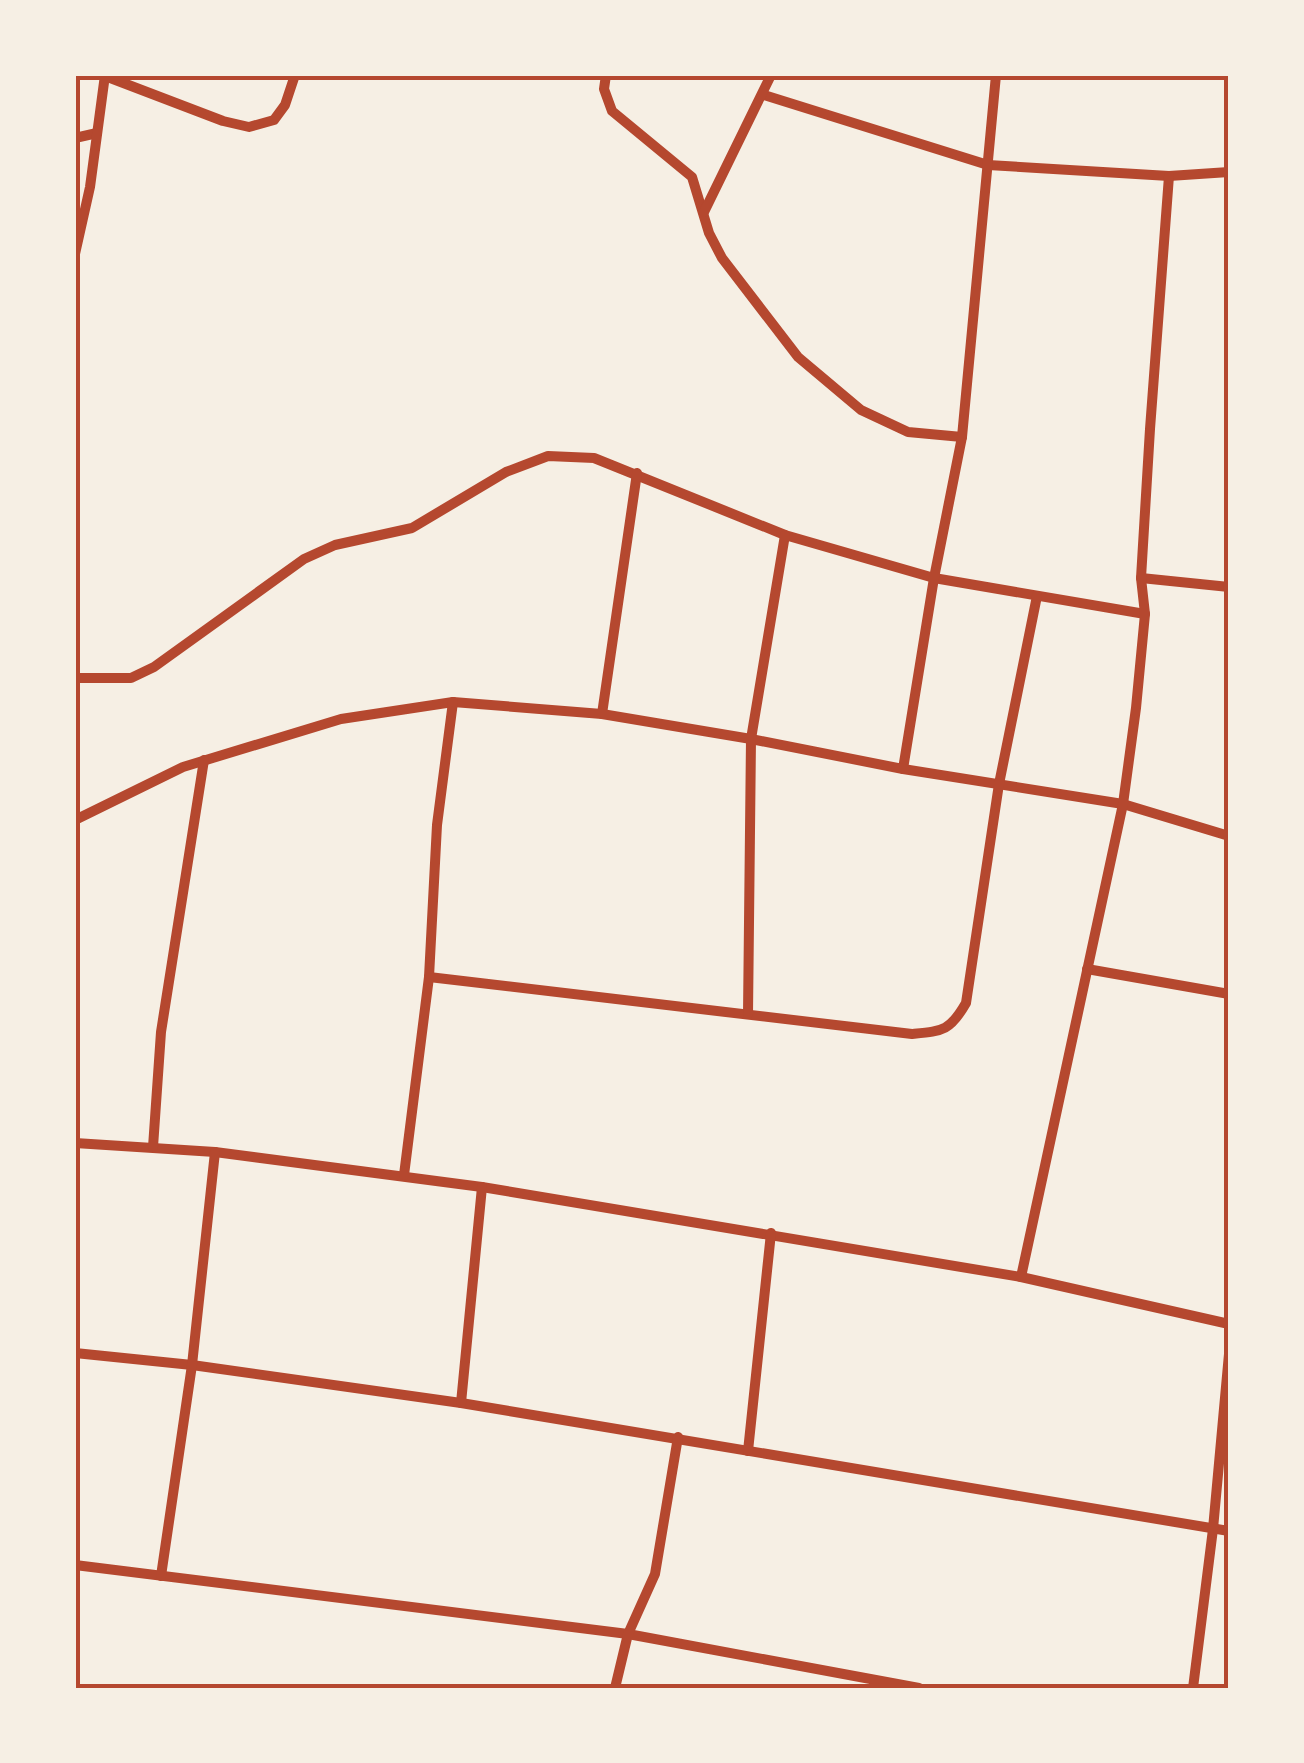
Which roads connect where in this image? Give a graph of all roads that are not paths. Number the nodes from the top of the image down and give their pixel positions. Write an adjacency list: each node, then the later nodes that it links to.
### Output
1 (295, 75): 5 (street)
2 (606, 75): 12 (street)
3 (771, 75): 6 (street)
4 (996, 75): 9 (street)
5 (105, 76): 7 (street)
6 (764, 95): 9 (street); 12 (street)
7 (97, 133): 8 (street); 13 (street)
8 (75, 138)
9 (988, 165): 11 (street); 14 (street)
10 (1229, 172): 11 (street)
11 (1169, 176): 18 (street)
12 (704, 213): 14 (street)
13 (75, 254)
14 (962, 438): 17 (street)
15 (636, 472): 16 (street); 22 (street); 24 (street)
16 (784, 535): 17 (street); 25 (street)
17 (934, 578): 20 (street); 27 (street)
18 (1141, 578): 19 (street); 21 (street)
19 (1229, 587)
20 (1037, 596): 21 (street); 28 (street)
21 (1144, 614): 29 (street)
22 (75, 678)
23 (452, 702): 24 (street); 26 (street); 33 (street)
24 (602, 714): 25 (street)
25 (751, 740): 27 (street); 35 (street)
26 (204, 760): 30 (street); 37 (street)
27 (904, 770): 28 (street)
28 (999, 784): 29 (street); 35 (street)
29 (1123, 804): 31 (street); 32 (street)
30 (75, 820)
31 (1229, 836)
32 (1088, 968): 34 (street); 42 (street)
33 (429, 977): 35 (street); 39 (street)
34 (1229, 994)
35 (748, 1014)
36 (75, 1143): 37 (street)
37 (153, 1146): 38 (street)
38 (215, 1152): 39 (street); 46 (street)
39 (404, 1175): 40 (street)
40 (482, 1187): 41 (street); 47 (street)
41 (772, 1233): 42 (street); 49 (street)
42 (1021, 1277): 43 (street)
43 (1229, 1324)
44 (75, 1353): 46 (street)
45 (1229, 1354): 50 (street)
46 (192, 1365): 47 (street); 53 (street)
47 (461, 1403): 48 (street)
48 (678, 1437): 49 (street); 54 (street)
49 (748, 1451): 50 (street)
50 (1213, 1529): 51 (street); 58 (street)
51 (1229, 1531)
52 (75, 1565): 53 (street)
53 (161, 1576): 54 (street)
54 (628, 1634): 55 (street); 56 (street)
55 (860, 1683): 57 (street)
56 (616, 1688)
57 (920, 1688)
58 (1193, 1688)

